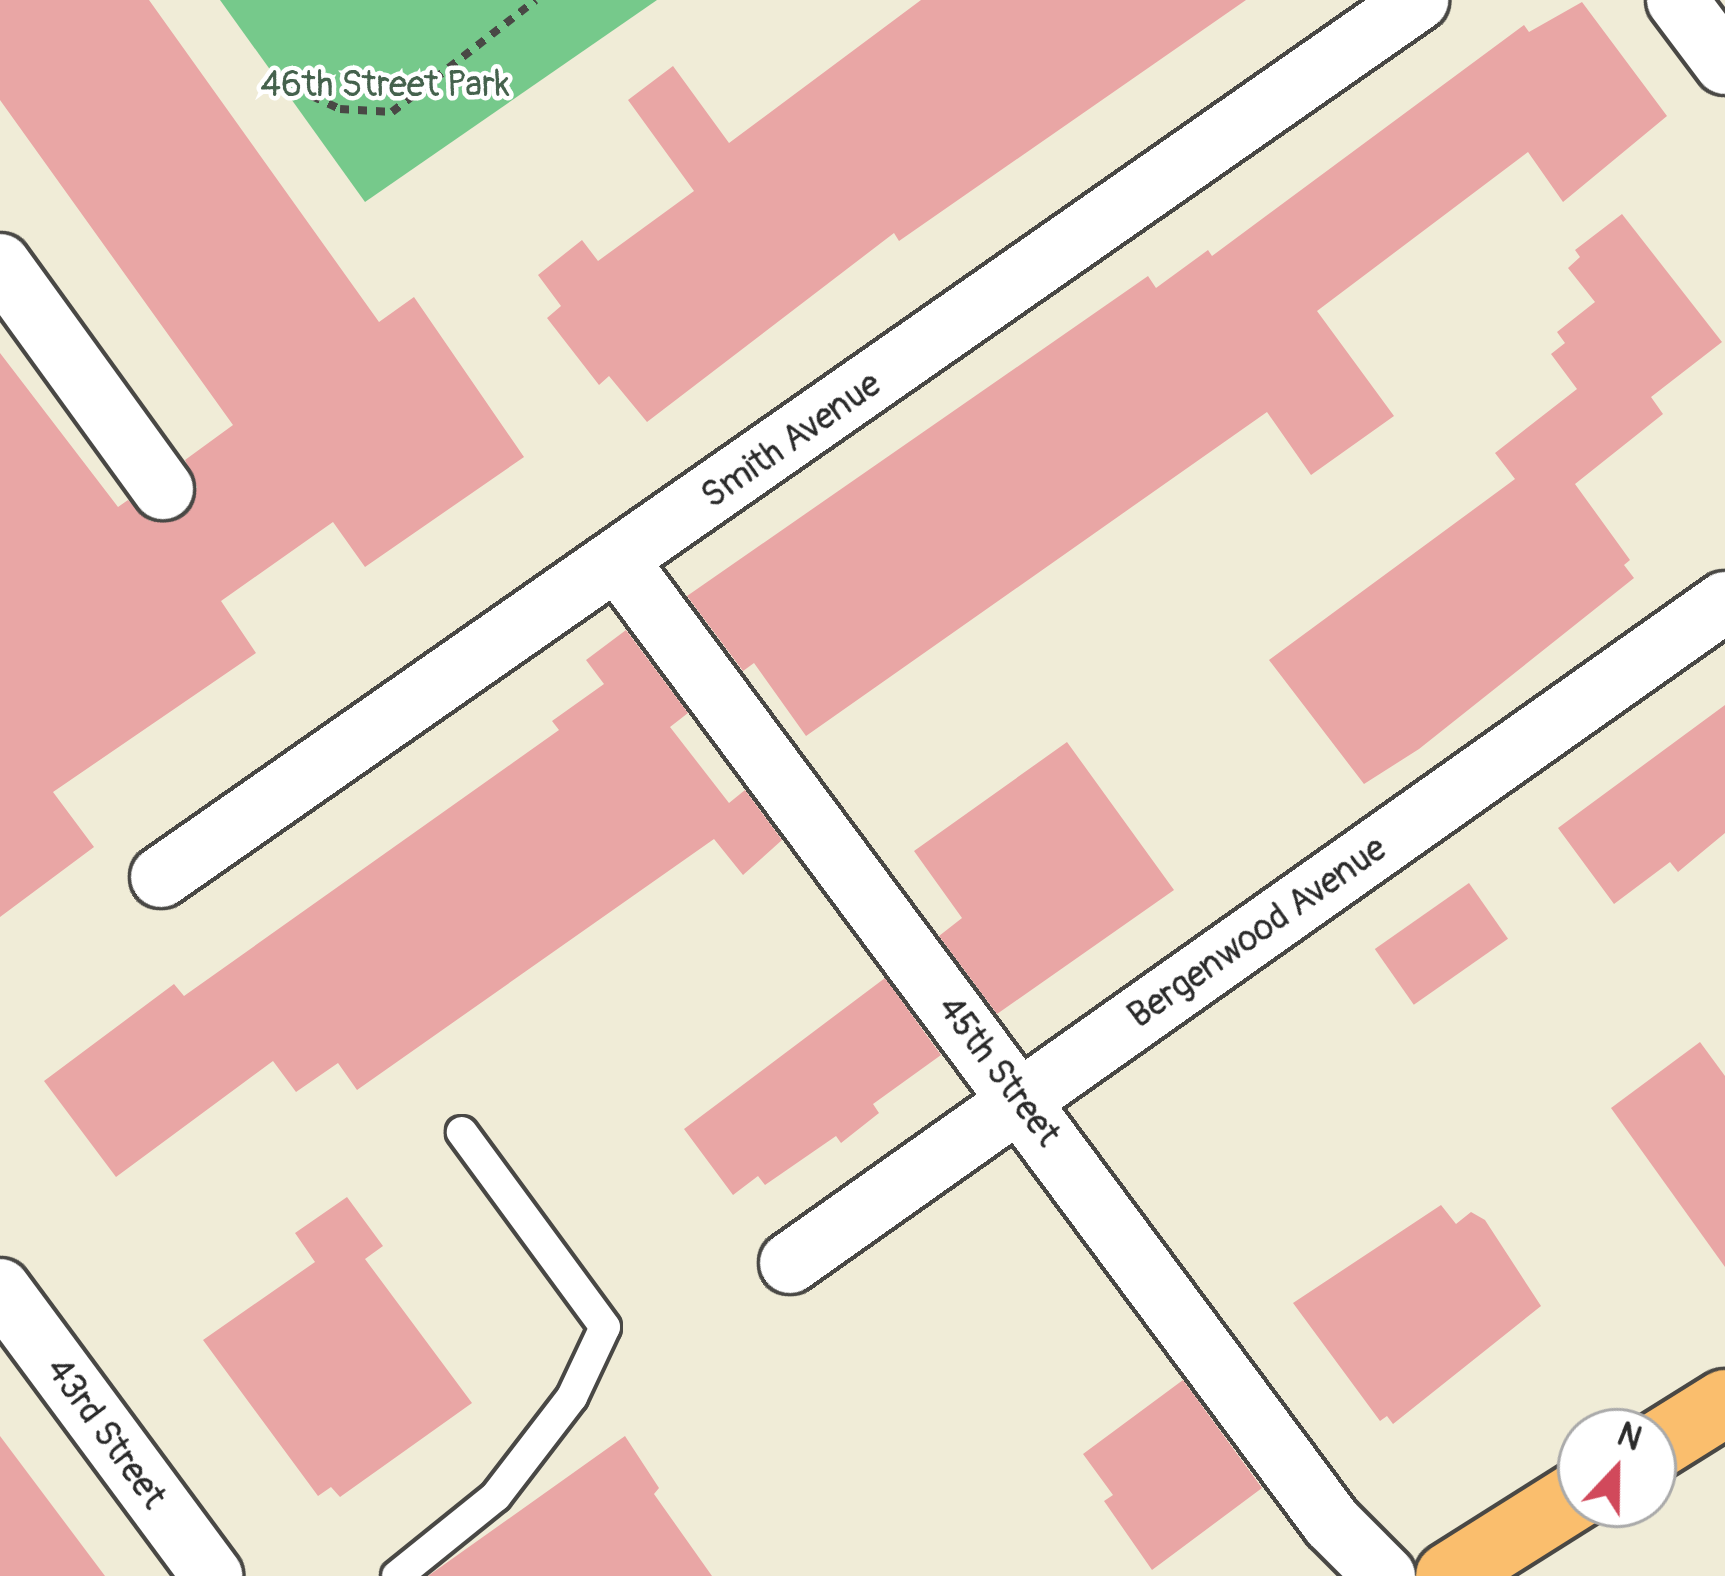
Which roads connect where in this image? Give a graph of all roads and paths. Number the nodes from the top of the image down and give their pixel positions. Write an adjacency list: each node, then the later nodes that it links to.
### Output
1 (536, 0): 5 (path)
2 (1418, 0): 8 (street, Smith Avenue)
3 (1677, 0): 4 (street)
4 (1725, 64)
5 (312, 96)
6 (0, 264): 7 (street)
7 (163, 489)
8 (618, 561): 10 (street, Smith Avenue); 11 (street, 45th Street)
9 (1725, 602): 11 (street, Bergenwood Avenue)
10 (161, 878)
11 (1021, 1098): 13 (street, Bergenwood Avenue); 20 (street, 45th Street)
12 (462, 1132): 19 (lane)
13 (790, 1264)
14 (0, 1289): 18 (street, 43rd Street)
15 (1725, 1403): 16 (main road)
16 (1677, 1433)
17 (1557, 1508): 21 (main road)
18 (212, 1576)
19 (397, 1576)
20 (1385, 1576)
21 (1449, 1576)

